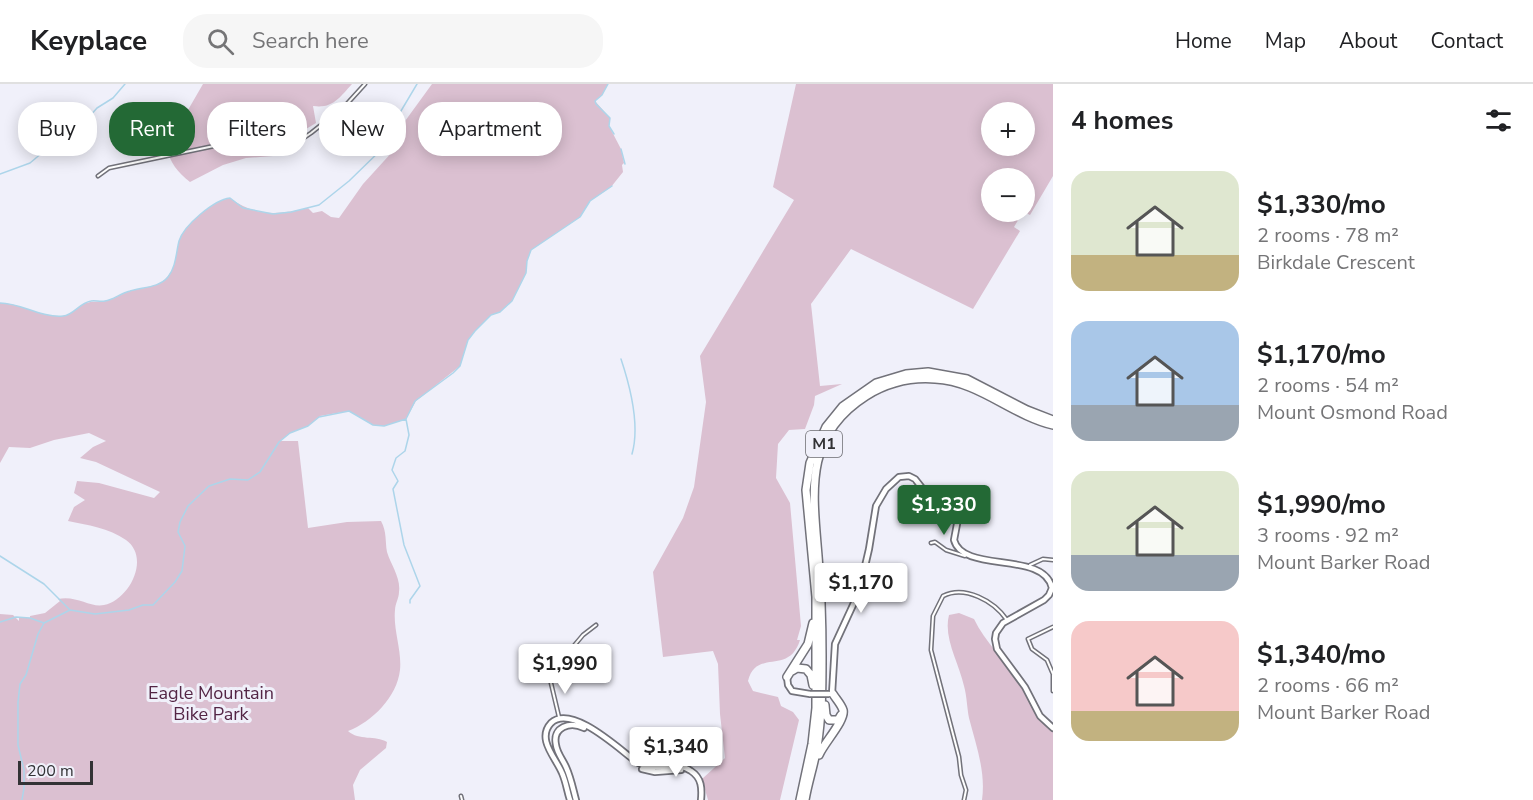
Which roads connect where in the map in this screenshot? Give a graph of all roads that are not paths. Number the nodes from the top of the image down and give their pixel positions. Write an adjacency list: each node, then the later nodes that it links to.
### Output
1 (365, 84): 2 (street)
2 (98, 176)
3 (1053, 420): 9 (highway, M1)
4 (1053, 425): 14 (highway, M1)
5 (931, 543): 6 (street)
6 (967, 554): 8 (street); 18 (street)
7 (1053, 560): 8 (street)
8 (1030, 568): 10 (street)
9 (814, 570): 16 (highway); 23 (highway, M1)
10 (1053, 588): 11 (street)
11 (1007, 620): 22 (street); 29 (street)
12 (596, 625): 19 (street)
13 (1053, 627): 15 (street)
14 (822, 658): 18 (highway); 28 (highway, M1)
15 (1053, 674): 17 (street)
16 (787, 677): 18 (street, bridge); 23 (highway)
17 (1053, 691)
18 (831, 694): 28 (highway)
19 (560, 718): 20 (street); 21 (street); 24 (street); 26 (street)
20 (569, 724): 21 (street); 26 (street)
21 (562, 727): 25 (street)
22 (1053, 728)
23 (811, 750): 27 (highway, M1)
24 (570, 800)
25 (576, 800)
26 (700, 800)
27 (800, 800)
28 (806, 800)
29 (964, 800)

